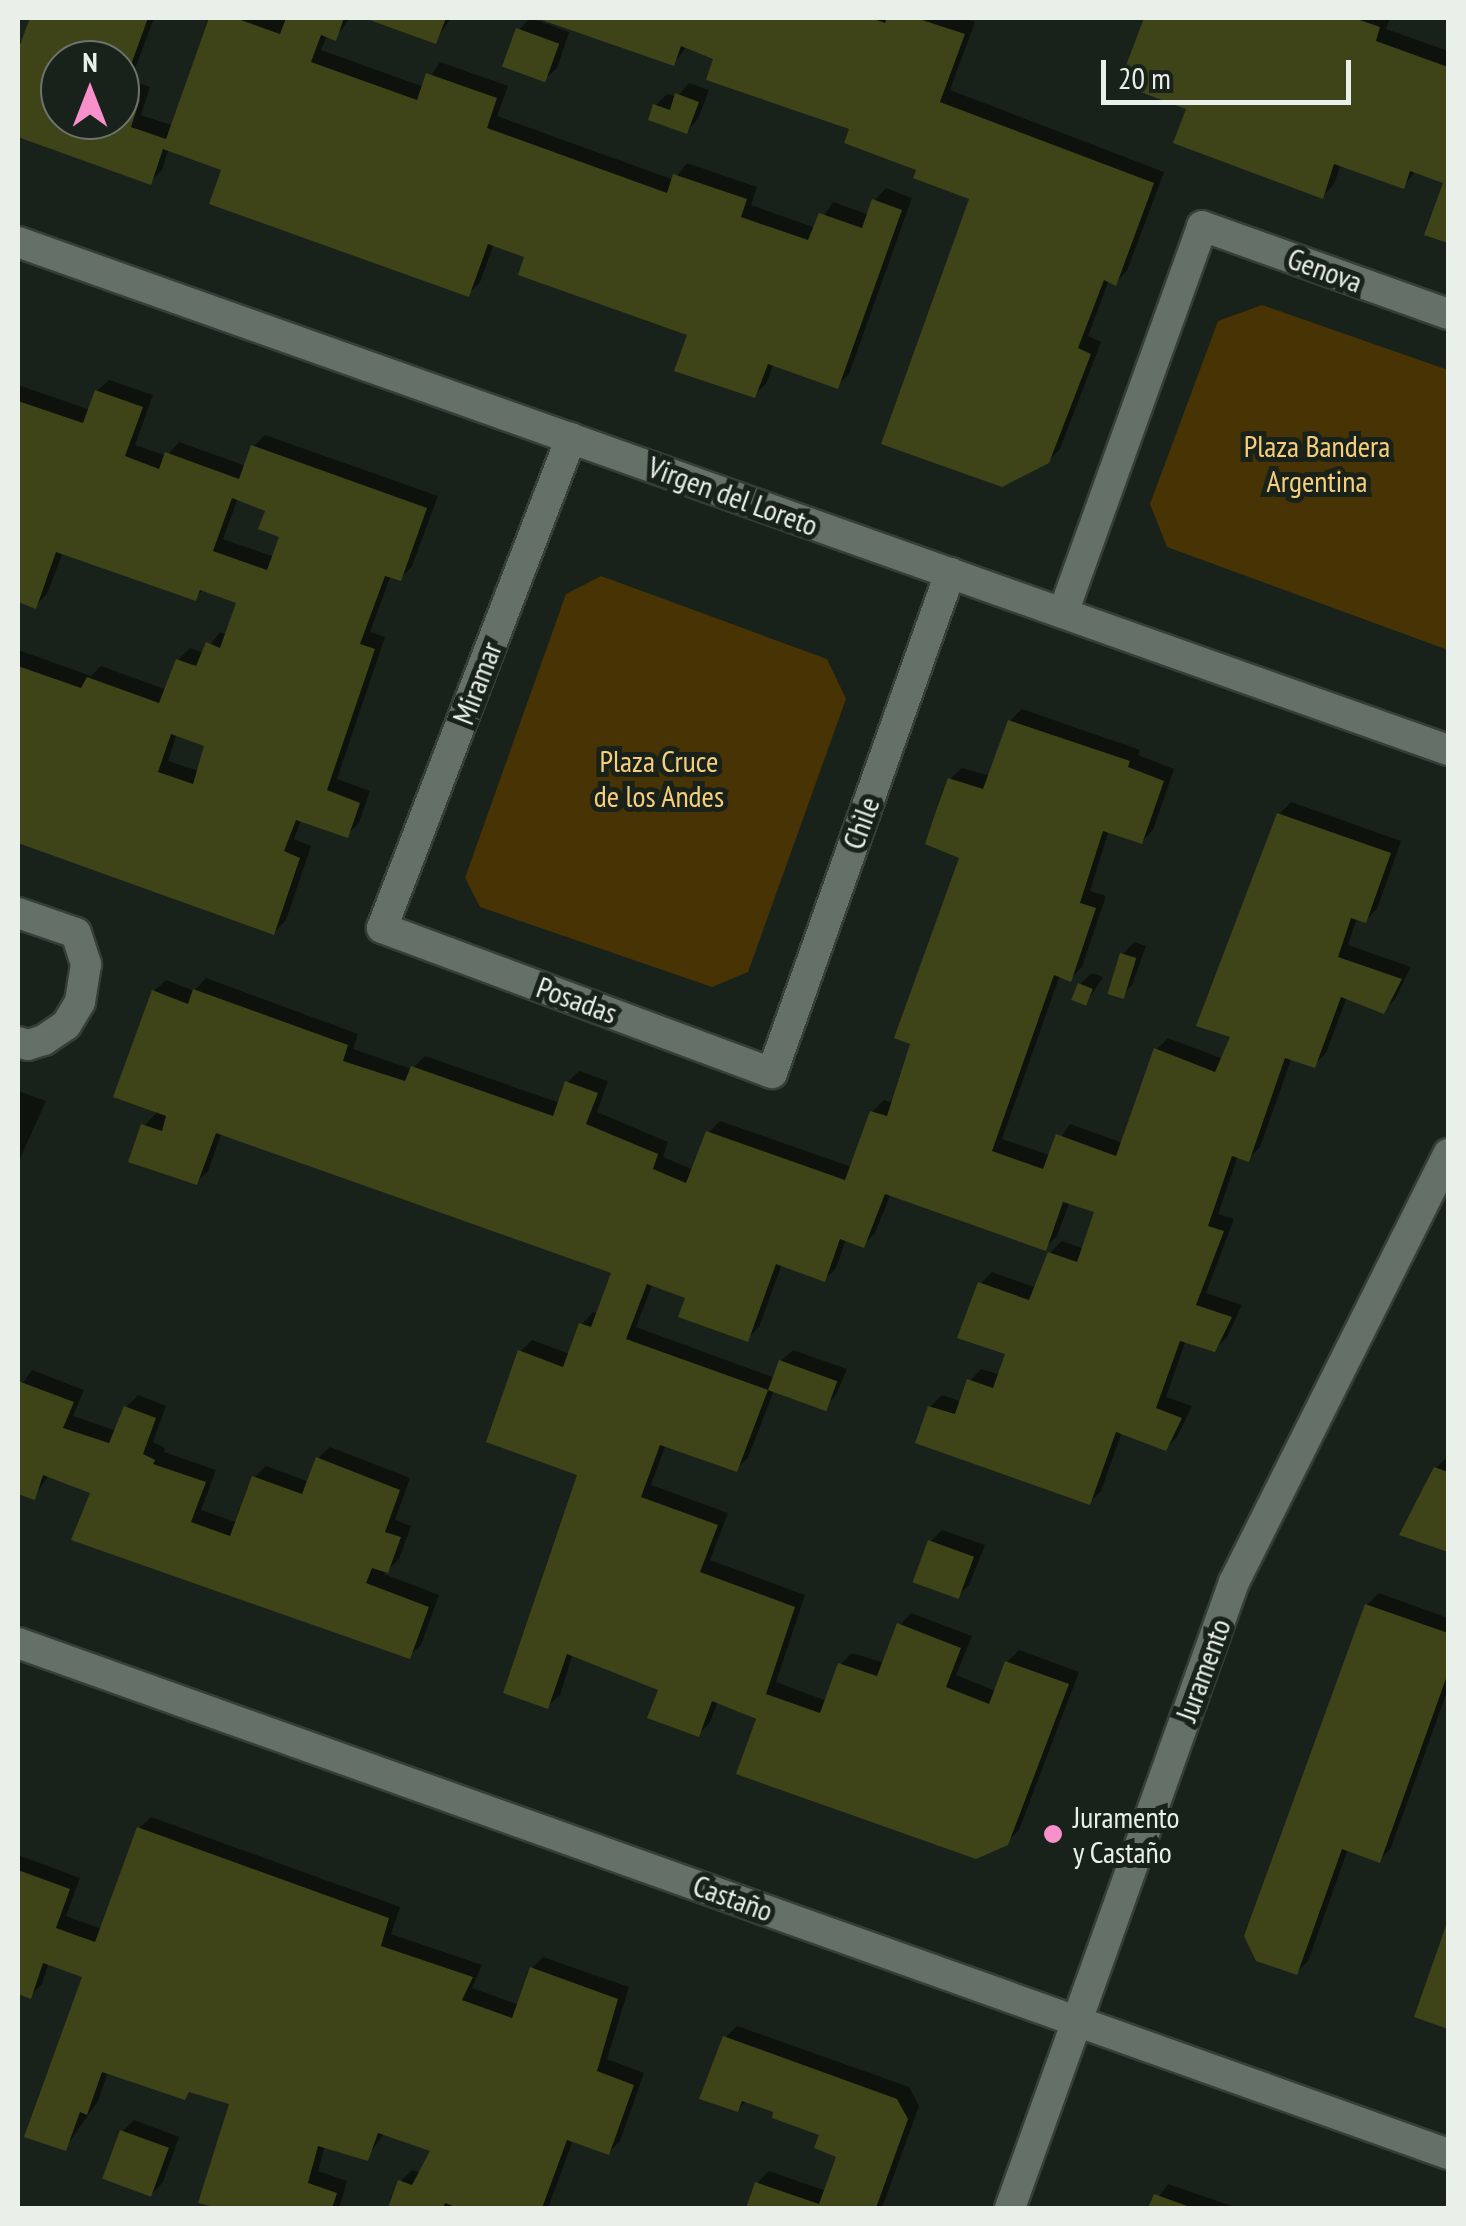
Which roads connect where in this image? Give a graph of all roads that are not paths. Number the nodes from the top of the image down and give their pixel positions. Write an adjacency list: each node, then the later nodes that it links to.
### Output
1 (18, 242): 3 (street, Virgen del Loreto)
2 (1448, 314): 5 (street, Genova)
3 (571, 438): 4 (street, Virgen del Loreto); 8 (street, Miramar)
4 (950, 573): 5 (street, Virgen del Loreto); 10 (street, Chile)
5 (1064, 613): 6 (street, Virgen del Loreto)
6 (1448, 750)
7 (18, 913): 9 (street)
8 (382, 928): 10 (street, Posadas)
9 (18, 1042)
10 (772, 1073)
11 (1448, 1154): 13 (street, Juramento)
12 (18, 1643): 13 (street, Castaño)
13 (1078, 2021): 14 (street, Castaño); 15 (street, Juramento)
14 (1448, 2154)
15 (1010, 2208)

